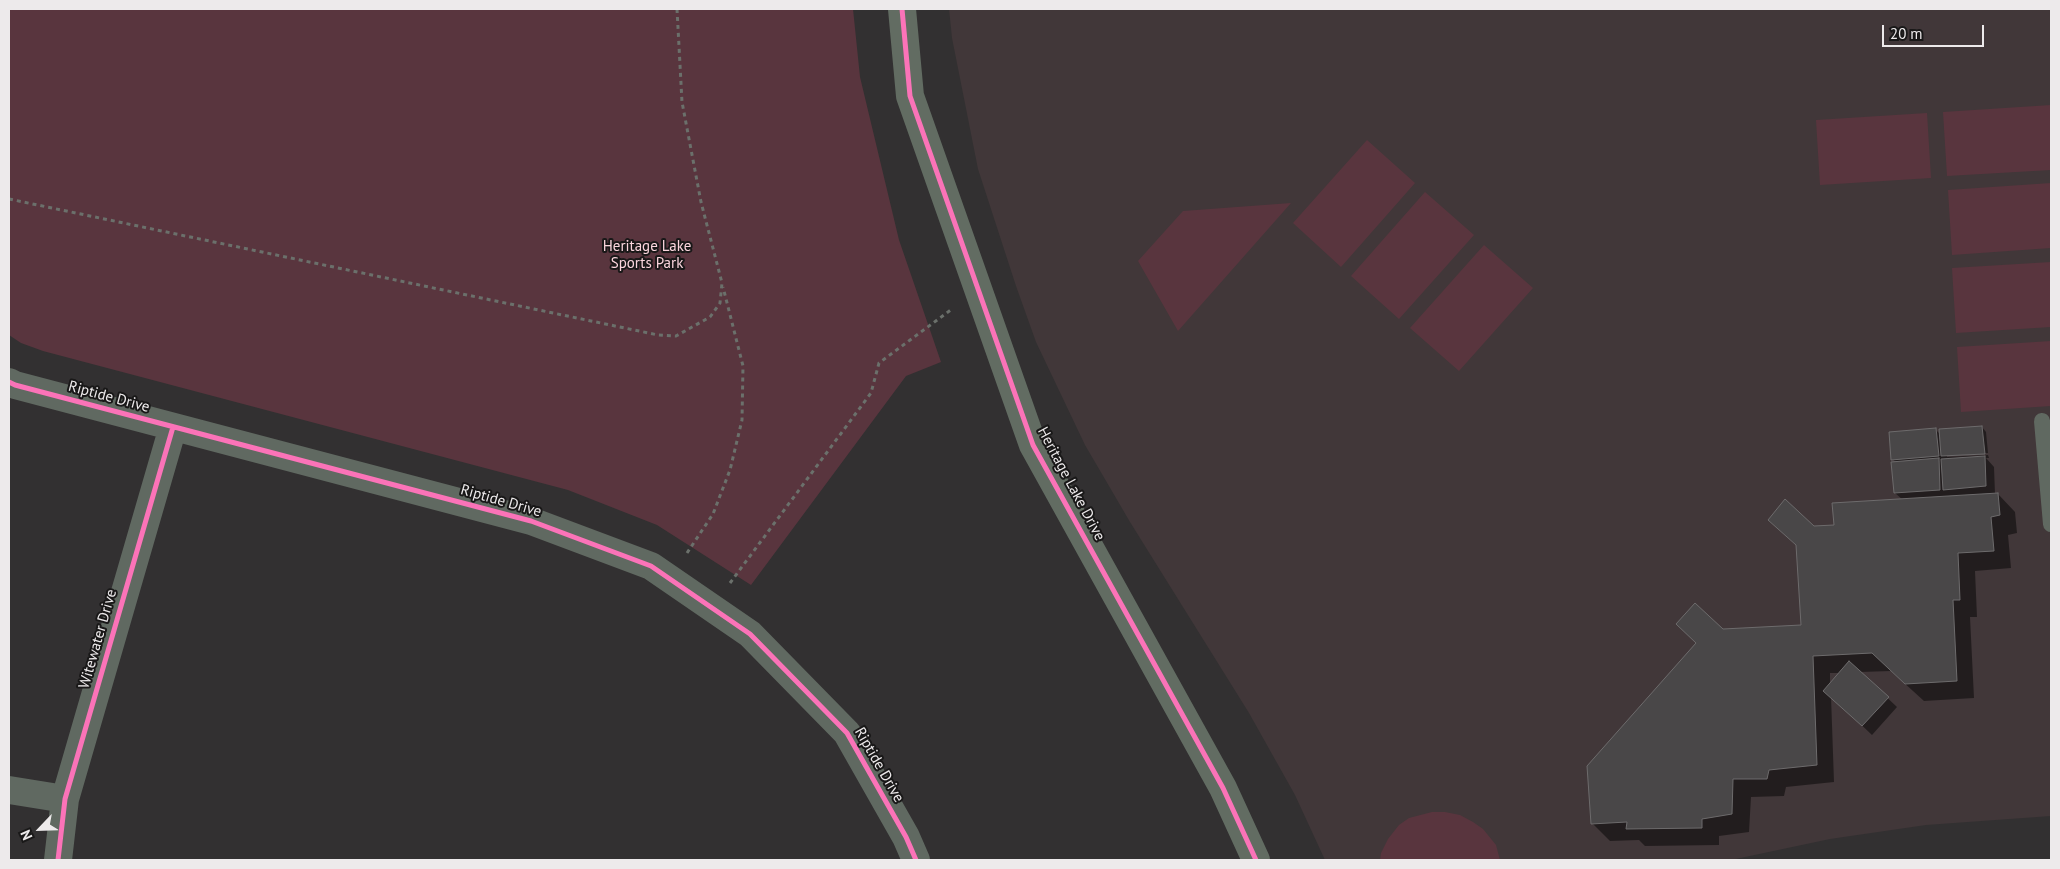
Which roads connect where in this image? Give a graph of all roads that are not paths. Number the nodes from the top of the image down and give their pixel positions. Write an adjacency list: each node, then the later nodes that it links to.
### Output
1 (902, 9): 10 (street, Heritage Lake Drive)
2 (9, 382): 4 (street, Riptide Drive)
3 (2042, 421): 5 (lane)
4 (173, 427): 7 (street, Witewater Drive); 9 (street, Riptide Drive)
5 (2051, 524)
6 (9, 790): 7 (street)
7 (64, 799): 8 (street, Witewater Drive)
8 (58, 860)
9 (916, 860)
10 (1256, 860)

